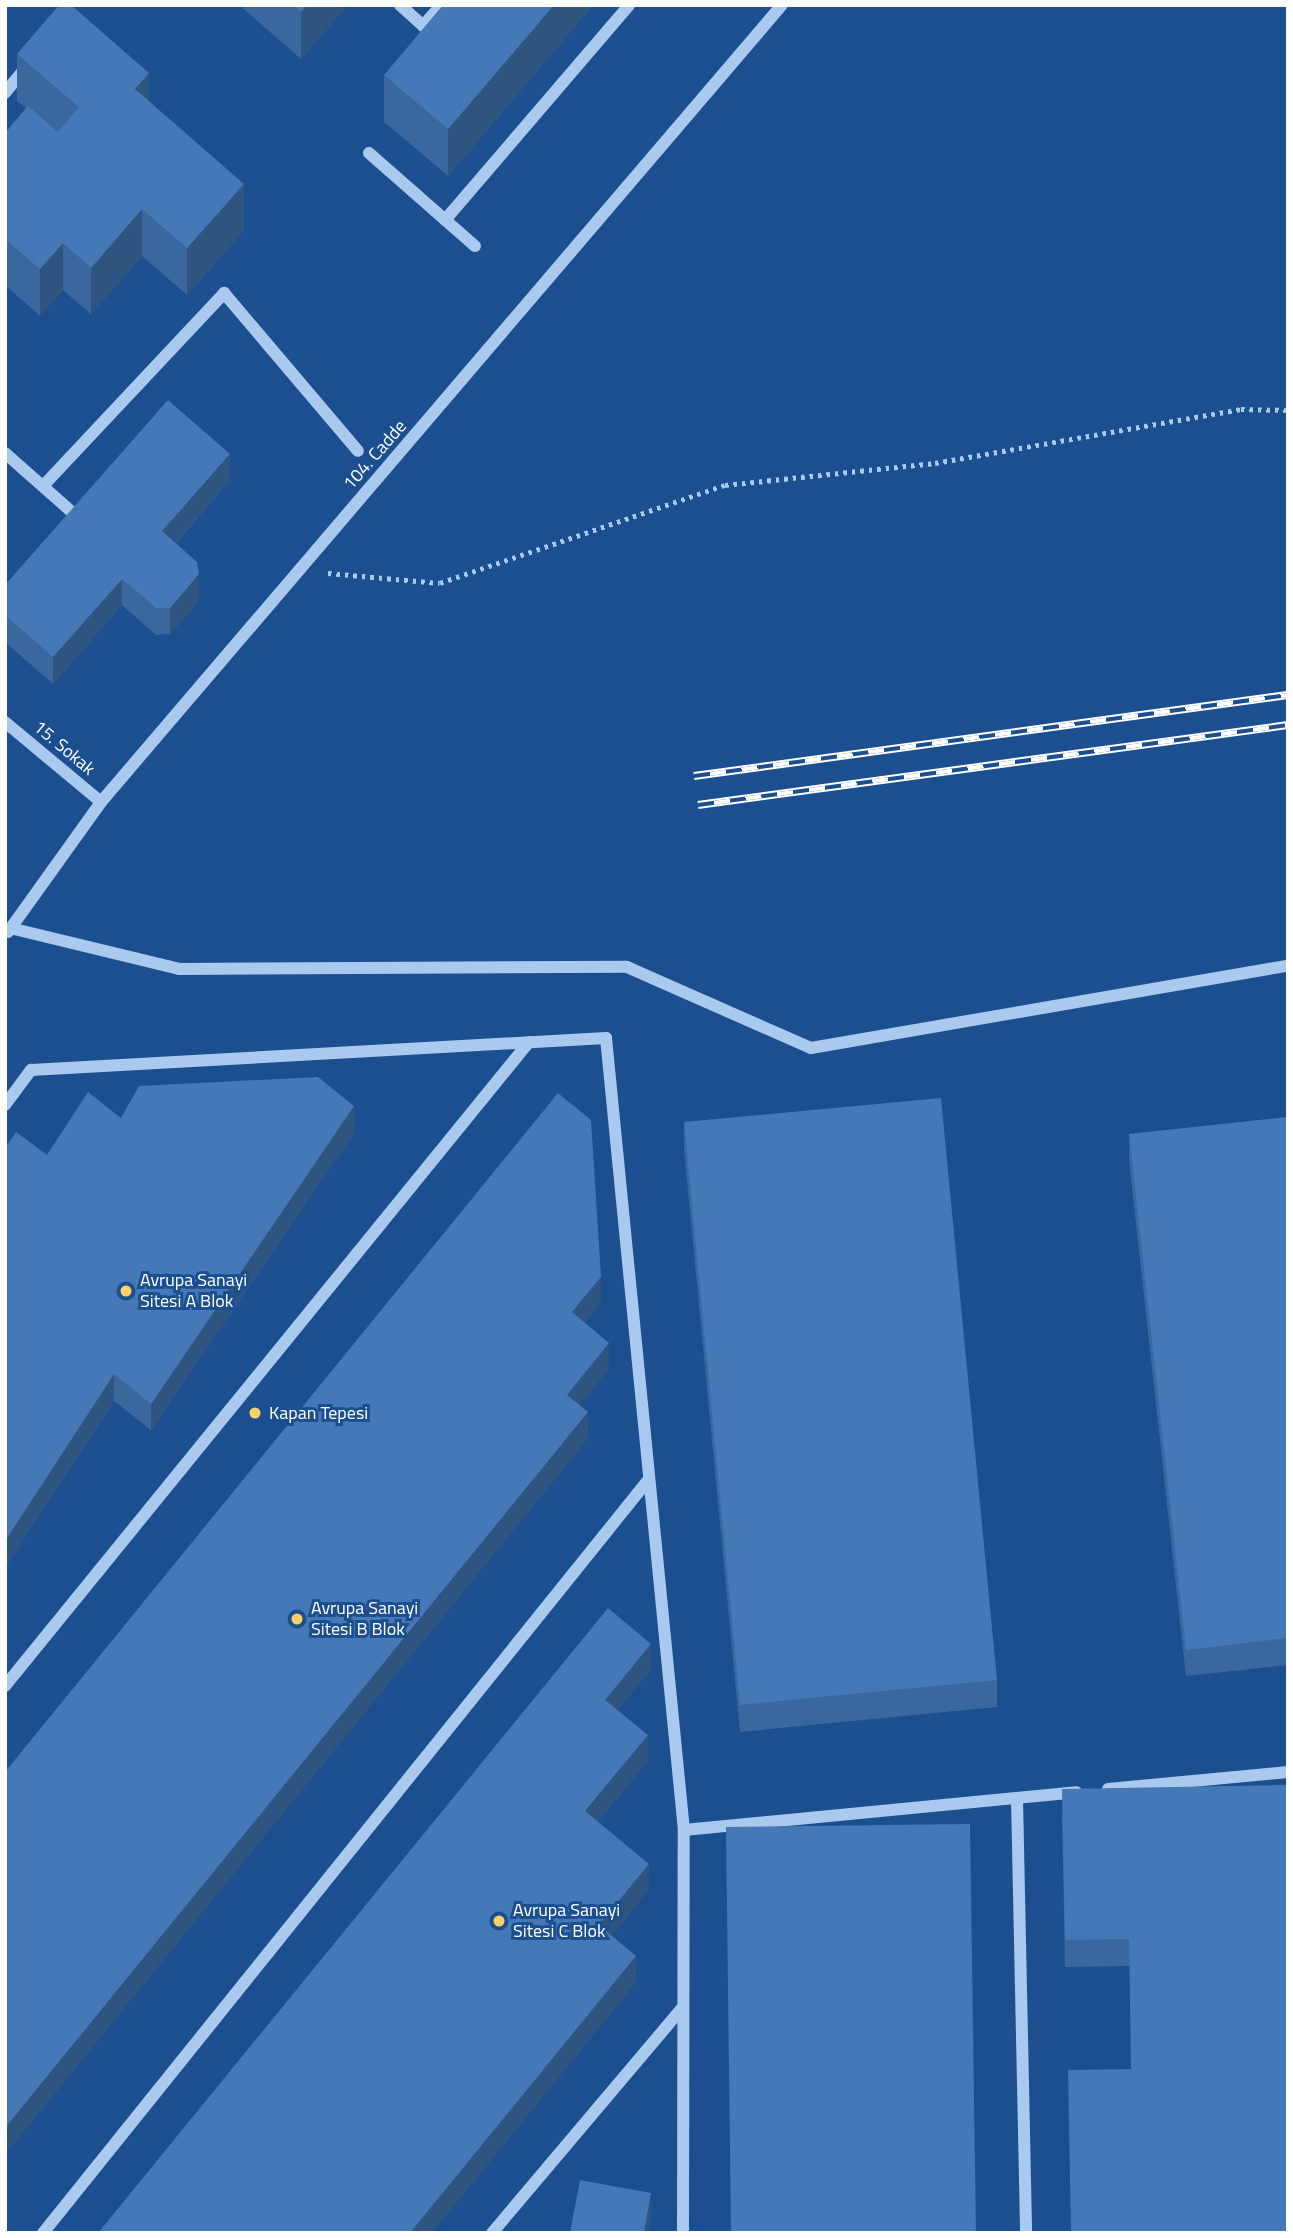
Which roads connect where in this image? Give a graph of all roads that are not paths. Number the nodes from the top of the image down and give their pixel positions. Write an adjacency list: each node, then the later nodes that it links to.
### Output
1 (400, 5): 2 (street)
2 (441, 5)
3 (629, 5): 8 (street)
4 (782, 5): 15 (street, 104. Cadde)
5 (35, 56): 6 (street)
6 (5, 93)
7 (369, 153): 8 (street)
8 (445, 220): 9 (street)
9 (475, 246)
10 (358, 451): 12 (street)
11 (5, 453): 12 (street)
12 (43, 486): 13 (street)
13 (73, 513)
14 (5, 722): 15 (street, 15. Sokak)
15 (102, 802): 16 (street, 104. Cadde)
16 (8, 932): 17 (street)
17 (1288, 966)
18 (529, 1042): 19 (street); 20 (street); 21 (street)
19 (5, 1105)
20 (649, 1479): 24 (street); 26 (street)
21 (5, 1686)
22 (1288, 1772): 23 (street)
23 (1017, 1798): 24 (street); 29 (street)
24 (684, 1830): 25 (street)
25 (683, 2007): 27 (street); 28 (street)
26 (43, 2233)
27 (492, 2233)
28 (683, 2233)
29 (1026, 2233)

